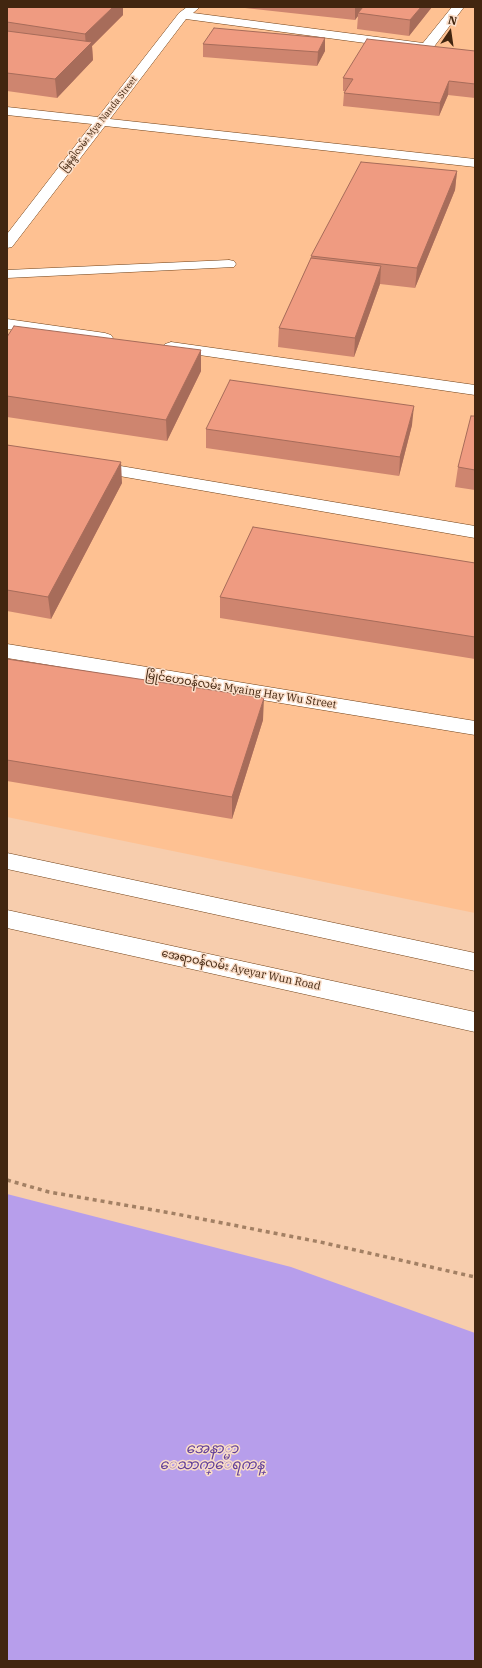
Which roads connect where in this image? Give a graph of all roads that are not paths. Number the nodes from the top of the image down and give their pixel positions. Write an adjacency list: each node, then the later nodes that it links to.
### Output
1 (194, 7): 3 (street, မြနန္ဒါလမ်း Mya Nanda Street)
2 (458, 7): 3 (street)
3 (183, 15): 5 (street, မြနန္ဒါလမ်း Mya Nanda Street)
4 (7, 111): 5 (street)
5 (101, 122): 6 (street); 7 (street, မြနန္ဒါလမ်း Mya Nanda Street)
6 (475, 163)
7 (7, 244)
8 (229, 264): 9 (street)
9 (7, 274)
10 (7, 324): 11 (street)
11 (116, 339)
12 (155, 345): 13 (street)
13 (475, 390)
14 (77, 464): 15 (street)
15 (475, 532)
16 (7, 651): 17 (street, မြိုင်ဟေဝန်လမ်း Myaing Hay Wu Street)
17 (475, 728)
18 (7, 862): 20 (street)
19 (7, 919): 21 (street, အေရာဝန်လမ်း Ayeyar Wun Road)
20 (475, 962)
21 (475, 1022)

